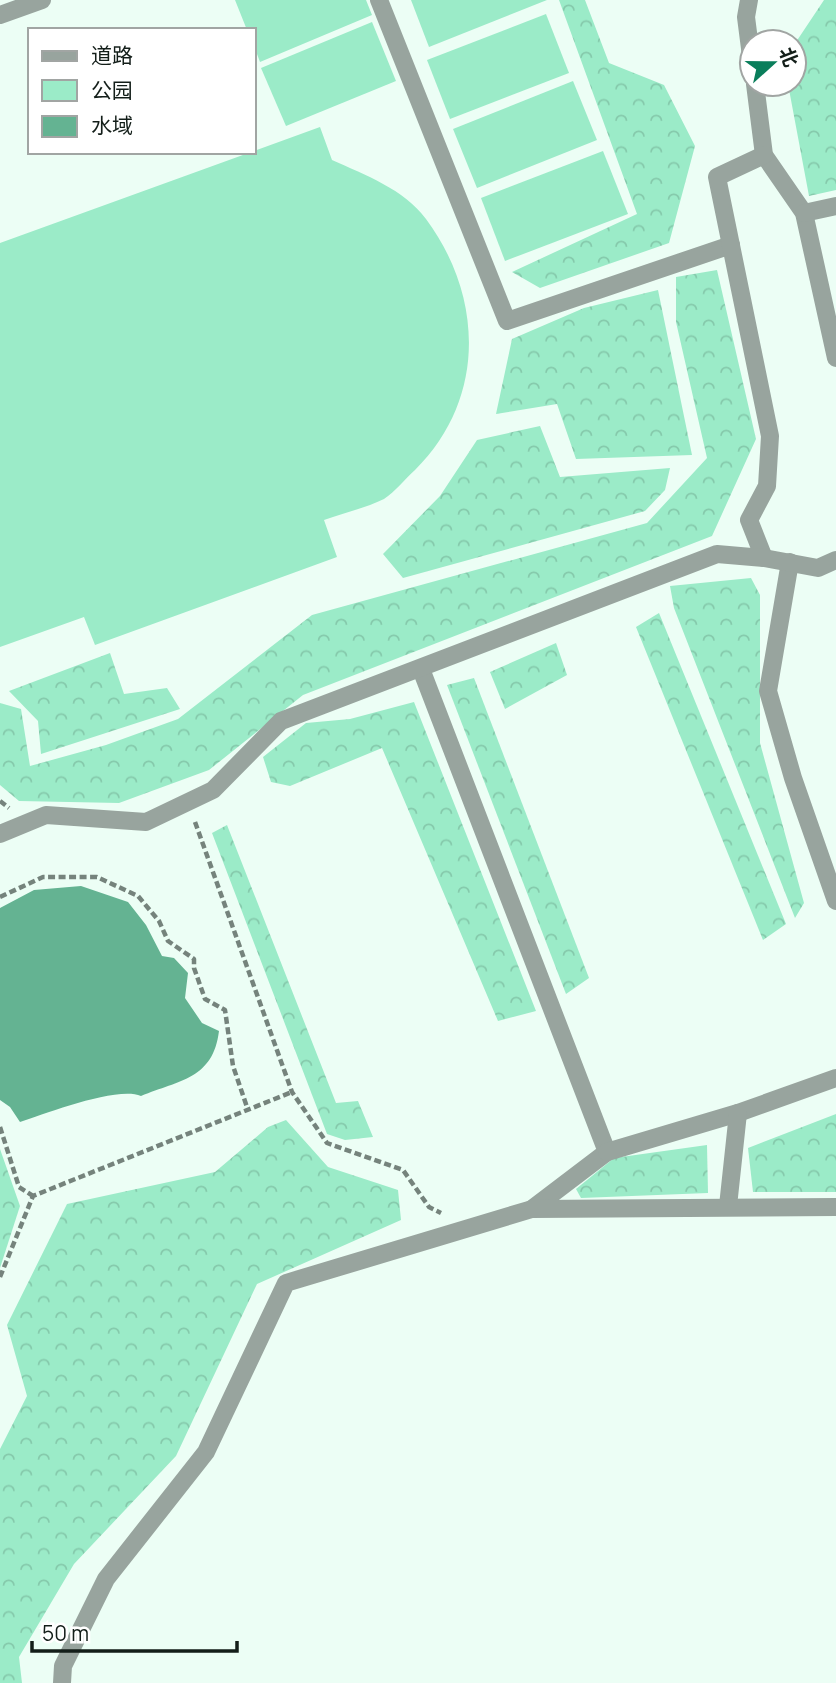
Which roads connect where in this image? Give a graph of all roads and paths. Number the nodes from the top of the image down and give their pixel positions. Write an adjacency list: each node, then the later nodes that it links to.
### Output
1 (42, 0): 4 (street)
2 (379, 0): 10 (street)
3 (749, 0): 5 (street)
4 (0, 15)
5 (747, 28)
6 (756, 98): 7 (street)
7 (764, 155): 9 (street); 10 (street)
8 (836, 206): 9 (street)
9 (804, 213): 11 (street)
10 (731, 245): 12 (street)
11 (836, 358)
12 (764, 558): 14 (street); 15 (street)
13 (836, 560): 14 (street)
14 (790, 562): 19 (street)
15 (421, 668): 16 (street); 25 (street)
16 (188, 802): 17 (street); 21 (path)
17 (0, 834)
18 (0, 897): 22 (path)
19 (836, 901)
20 (836, 1078): 23 (street)
21 (292, 1092): 22 (path); 30 (path)
22 (248, 1110): 26 (path)
23 (738, 1113): 25 (street); 27 (street)
24 (0, 1127): 26 (path)
25 (607, 1152): 29 (street)
26 (33, 1196): 31 (path)
27 (728, 1206): 28 (street); 29 (street)
28 (836, 1207)
29 (532, 1209): 30 (street)
30 (470, 1227): 32 (street)
31 (0, 1278)
32 (62, 1683)

